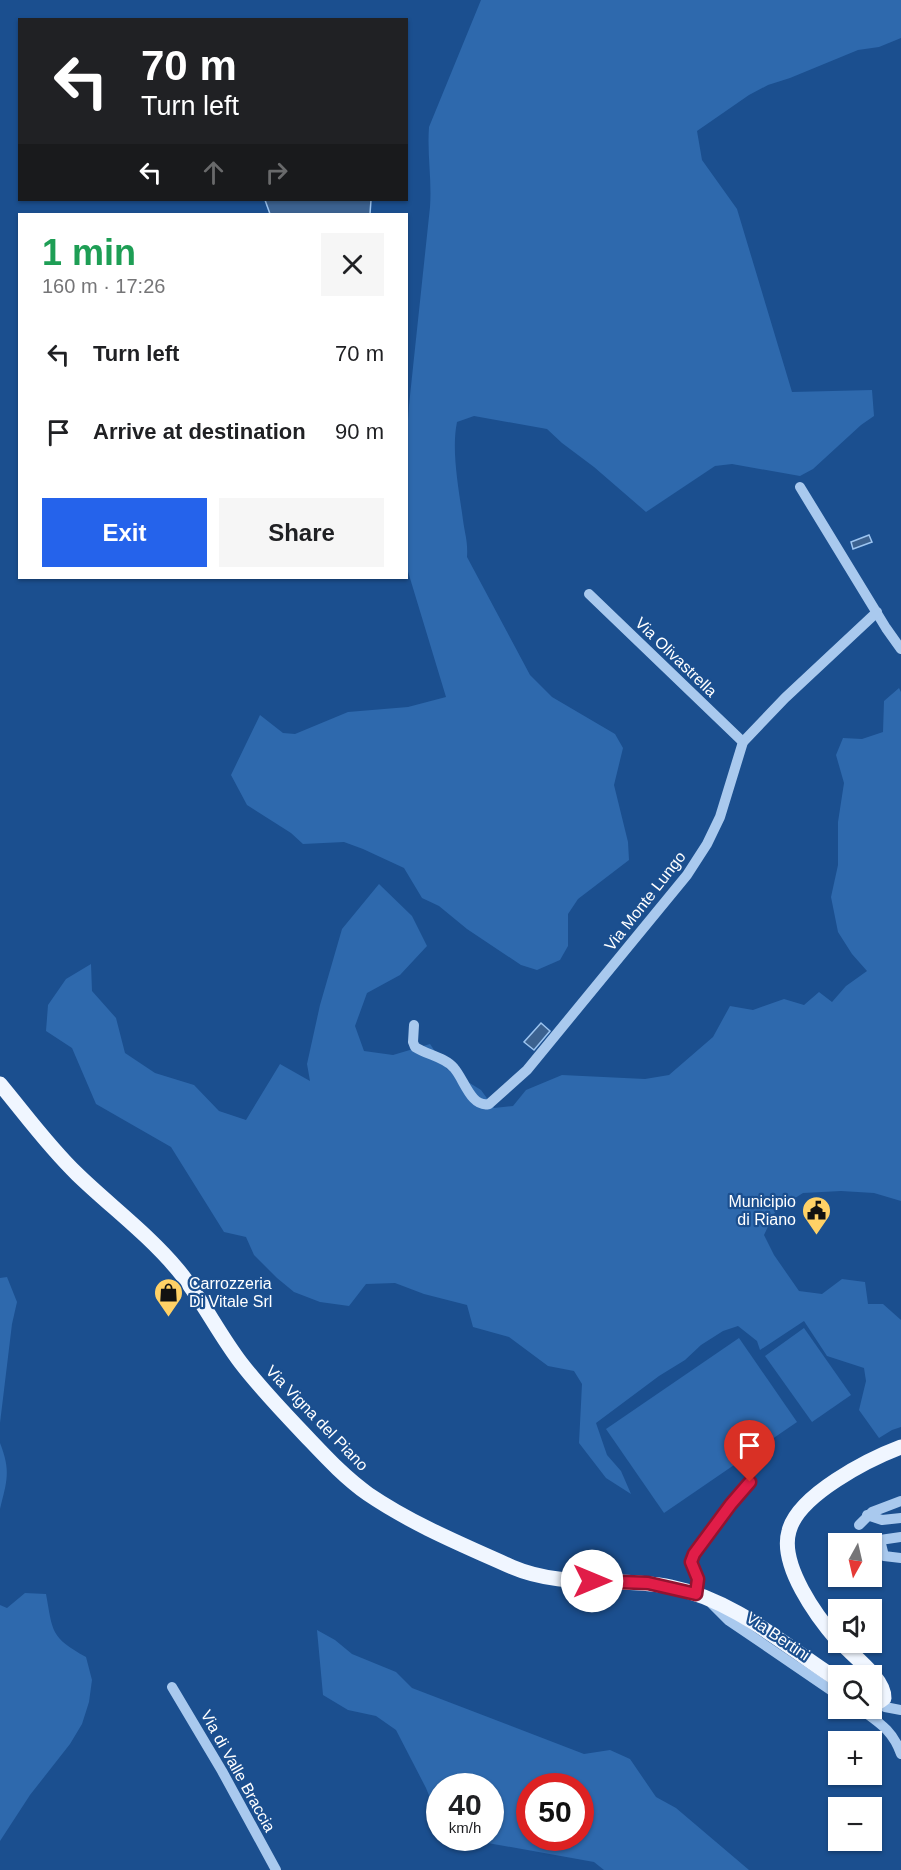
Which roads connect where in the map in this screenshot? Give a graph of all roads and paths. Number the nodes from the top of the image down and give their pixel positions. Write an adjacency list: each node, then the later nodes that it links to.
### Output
1 (800, 487): 3 (street)
2 (589, 594): 5 (street, Via Olivastrella)
3 (876, 612): 4 (street); 5 (street, Via Monte Lungo)
4 (901, 649)
5 (743, 742): 6 (street, Via Monte Lungo)
6 (414, 1025)
7 (0, 1084): 16 (main road, Via Vigna del Piano)
8 (901, 1447): 17 (main road)
9 (750, 1482): 16 (street)
10 (901, 1501): 11 (street)
11 (867, 1515): 12 (street); 13 (street)
12 (901, 1518)
13 (859, 1525)
14 (901, 1537): 15 (street)
15 (901, 1558)
16 (700, 1596): 20 (main road, Via Vigna del Piano); 22 (street, Via Bertini)
17 (828, 1628)
18 (850, 1653): 19 (main road)
19 (863, 1665)
20 (828, 1673)
21 (172, 1687): 27 (street, Via di Valle Braccia)
22 (828, 1688)
23 (882, 1705): 24 (street)
24 (901, 1710)
25 (874, 1719): 26 (street)
26 (901, 1754)
27 (276, 1870)

